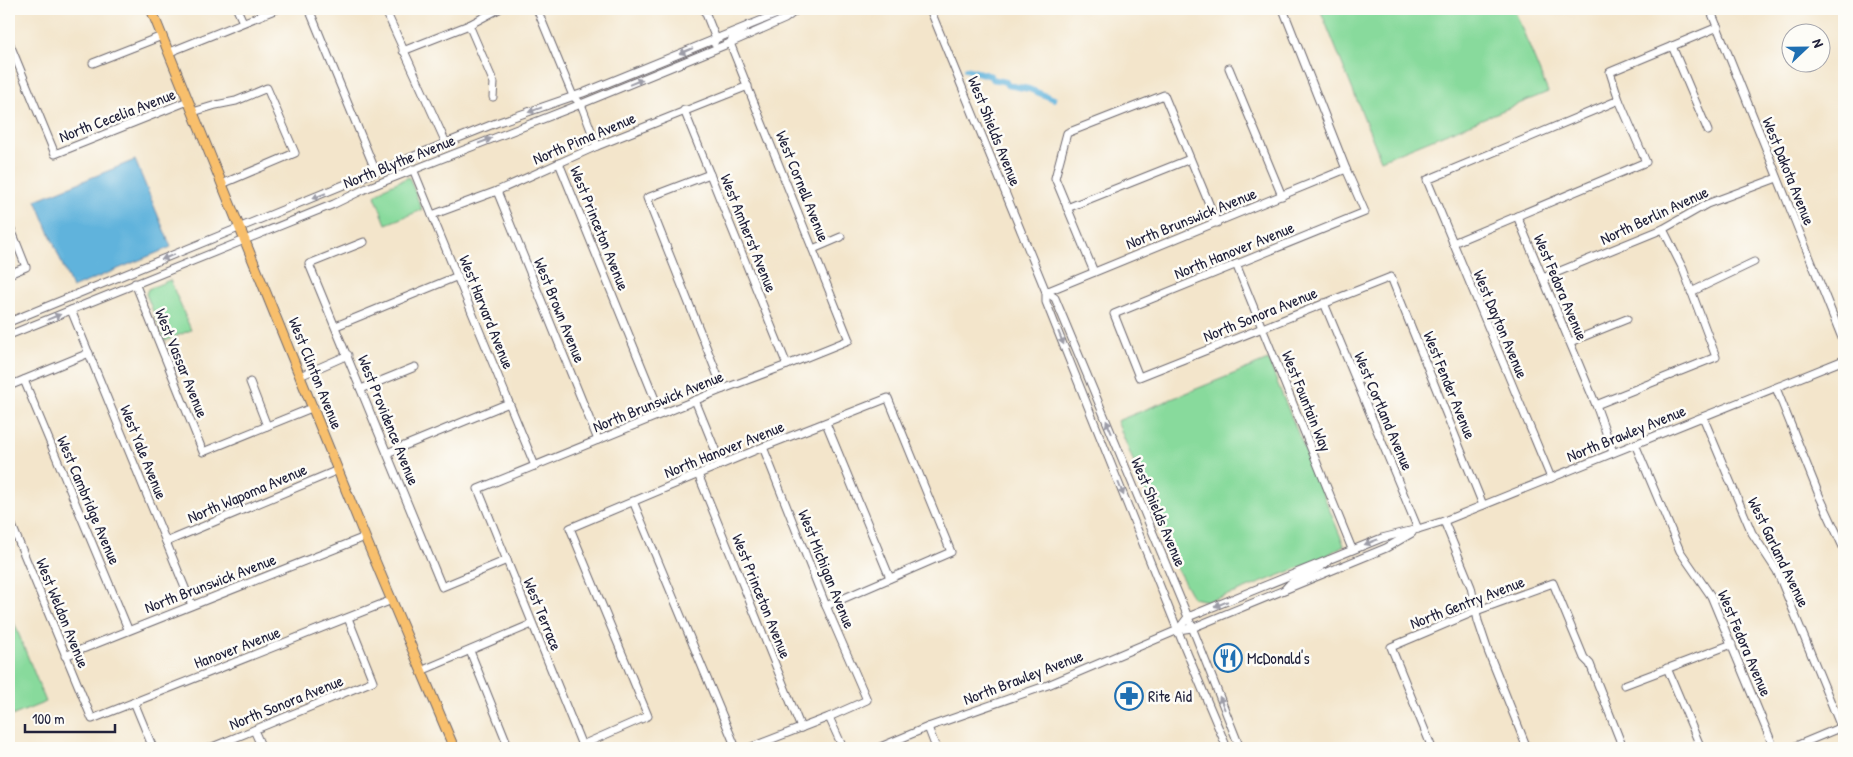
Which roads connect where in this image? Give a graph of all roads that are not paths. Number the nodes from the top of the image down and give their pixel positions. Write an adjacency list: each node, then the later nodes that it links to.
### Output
1 (151, 9): 17 (main road, West Clinton Avenue)
2 (237, 9): 13 (street)
3 (277, 9): 13 (street)
4 (309, 9): 41 (street)
5 (385, 9): 22 (street)
6 (499, 9): 14 (street)
7 (537, 9): 29 (street)
8 (704, 9): 18 (street)
9 (797, 9): 15 (street, North Blythe Avenue); 20 (street, North Blythe Avenue)
10 (930, 9): 67 (street, West Shields Avenue)
11 (1283, 9): 40 (street)
12 (1710, 9): 16 (street, West Dakota Avenue)
13 (243, 22): 23 (street)
14 (469, 25): 22 (street); 28 (street)
15 (749, 25): 18 (street, North Blythe Avenue); 20 (street)
16 (1718, 27): 21 (street); 43 (street, West Dakota Avenue)
17 (162, 36): 23 (main road, West Clinton Avenue); 25 (street)
18 (716, 39): 24 (street); 29 (street, North Blythe Avenue, one-way to 29)
19 (9, 42): 31 (street, North Cecelia Avenue)
20 (730, 43): 24 (street, North Blythe Avenue); 27 (street, West Cornell Avenue)
21 (1672, 46): 30 (street); 34 (street)
22 (403, 51): 35 (street)
23 (170, 52): 31 (main road, West Clinton Avenue)
24 (696, 57): 29 (street, North Blythe Avenue, one-way to 24)
25 (93, 63)
26 (1229, 68): 46 (street)
27 (748, 86): 32 (street, North Pima Avenue); 58 (street, West Cornell Avenue)
28 (493, 97)
29 (577, 100): 35 (street, North Blythe Avenue, one-way to 35); 36 (street); 39 (street, North Blythe Avenue, one-way to 29)
30 (1620, 100): 49 (street); 57 (street, West Dayton Avenue)
31 (188, 101): 33 (main road, West Clinton Avenue)
32 (684, 110): 36 (street, North Pima Avenue); 42 (street, West Amherst Avenue)
33 (193, 112): 44 (main road, West Clinton Avenue); 44 (street)
34 (1708, 131)
35 (446, 143): 41 (street, North Blythe Avenue)
36 (598, 146): 38 (street, North Pima Avenue)
37 (1190, 159): 47 (street); 47 (street); 50 (street)
38 (558, 163): 45 (street, North Pima Avenue); 96 (street, West Princeton Avenue)
39 (414, 169): 48 (street, West Harvard Avenue); 55 (street, North Blythe Avenue)
40 (1346, 169): 46 (street, North Brunswick Avenue); 60 (street, North Hanover Avenue)
41 (376, 172): 52 (street, North Blythe Avenue, one-way to 52)
42 (710, 174): 82 (street, West Amherst Avenue); 91 (street)
43 (1777, 178): 53 (street, North Berlin Avenue); 78 (street, West Dakota Avenue)
44 (222, 184): 52 (main road, West Clinton Avenue)
45 (497, 191): 48 (street, North Pima Avenue); 100 (street, West Brown Avenue)
46 (1282, 196): 50 (street, North Brunswick Avenue)
47 (1067, 208): 61 (street)
48 (432, 215): 63 (street, West Harvard Avenue)
49 (1517, 216): 57 (street); 65 (street, West Fedora Avenue)
50 (1217, 223): 61 (street, North Brunswick Avenue)
51 (9, 224): 62 (street)
52 (241, 228): 55 (main road, West Clinton Avenue); 72 (street, North Blythe Avenue, one-way to 72)
53 (1663, 229): 65 (street, North Berlin Avenue); 68 (street)
54 (841, 237): 58 (street)
55 (246, 239): 66 (street, North Blythe Avenue); 84 (main road, West Clinton Avenue)
56 (364, 242): 73 (street, West Providence Avenue)
57 (1453, 243): 109 (street, West Dayton Avenue)
58 (813, 249): 76 (street, West Cornell Avenue)
59 (1754, 262): 68 (street)
60 (1236, 264): 74 (street, West Fountain Way); 85 (street, North Hanover Avenue)
61 (1094, 272): 67 (street, North Brunswick Avenue)
62 (9, 274)
63 (458, 276): 73 (street); 93 (street, West Harvard Avenue)
64 (1391, 276): 69 (street, North Sonora Avenue); 112 (street, West Fender Avenue)
65 (1543, 278): 77 (street, West Fedora Avenue)
66 (135, 284): 70 (street, North Blythe Avenue); 99 (street, West Vassar Avenue)
67 (1046, 292): 128 (street, West Shields Avenue, one-way to 67); 133 (street, West Shields Avenue, one-way to 133)
68 (1691, 292): 94 (street)
69 (1324, 303): 74 (street, North Sonora Avenue); 115 (street, West Cortland Avenue)
70 (71, 310): 75 (street, North Blythe Avenue, one-way to 70); 79 (street, West Yale Avenue)
71 (1626, 319): 77 (street)
72 (9, 322)
73 (336, 326): 80 (street, West Providence Avenue)
74 (1263, 328): 85 (street, North Sonora Avenue); 118 (street, West Fountain Way)
75 (9, 335)
76 (849, 340): 82 (street, North Brunswick Avenue)
77 (1570, 342): 94 (street, West Fedora Avenue)
78 (1844, 343)
79 (89, 353): 86 (street); 117 (street, West Yale Avenue)
80 (348, 356): 84 (street); 90 (street, West Providence Avenue)
81 (1844, 360): 89 (street, North Brawley Avenue)
82 (787, 365): 91 (street, North Brunswick Avenue)
83 (415, 367): 90 (street)
84 (300, 376): 95 (main road, West Clinton Avenue)
85 (1139, 377)
86 (24, 380): 88 (street); 132 (street, West Cambridge Avenue)
87 (250, 382): 99 (street)
88 (9, 386)
89 (1776, 388): 97 (street, North Brawley Avenue); 119 (street)
90 (361, 389): 104 (street, West Providence Avenue)
91 (723, 389): 92 (street, North Brunswick Avenue)
92 (695, 400): 96 (street, North Brunswick Avenue); 105 (street)
93 (509, 403): 104 (street); 106 (street, West Harvard Avenue)
94 (1596, 405): 103 (street, West Fedora Avenue)
95 (314, 407): 99 (street); 107 (main road, West Clinton Avenue)
96 (661, 414): 100 (street, North Brunswick Avenue)
97 (1703, 417): 101 (street, North Brawley Avenue); 144 (street, West Garland Avenue)
98 (826, 423): 102 (street, North Hanover Avenue); 122 (street); 122 (street, North Hanover Avenue)
99 (267, 426)
100 (598, 440): 106 (street, North Brunswick Avenue)
101 (1635, 444): 103 (street, North Brawley Avenue); 134 (street, West Fedora Avenue)
102 (763, 447): 105 (street, North Hanover Avenue); 126 (street, West Michigan Avenue)
103 (1613, 452): 109 (street, North Brawley Avenue)
104 (387, 453): 121 (street, West Providence Avenue)
105 (722, 464): 108 (street, North Hanover Avenue)
106 (535, 466): 110 (street, North Brunswick Avenue)
107 (338, 470): 116 (main road, West Clinton Avenue); 117 (street, North Wapoma Avenue)
108 (698, 474): 111 (street, North Hanover Avenue); 145 (street, West Princeton Avenue)
109 (1550, 478): 112 (street, North Brawley Avenue)
110 (478, 489): 121 (street, West Terrace)
111 (633, 501): 148 (street, North Hanover Avenue); 154 (street)
112 (1484, 505): 114 (street, North Brawley Avenue)
113 (9, 518): 136 (street, West Weldon Avenue)
114 (1444, 521): 115 (street, North Brawley Avenue); 127 (street)
115 (1418, 529): 118 (street, North Brawley Avenue, one-way to 118); 123 (street, North Brawley Avenue)
116 (365, 537): 124 (main road, West Clinton Avenue); 125 (street, North Brunswick Avenue)
117 (166, 542): 125 (street, West Yale Avenue)
118 (1352, 549): 120 (street, North Brawley Avenue)
119 (1844, 549)
120 (1331, 558): 123 (street); 128 (street, North Brawley Avenue, one-way to 128)
121 (507, 560): 130 (street, West Terrace)
122 (890, 578): 126 (street)
123 (1285, 590): 131 (street, North Brawley Avenue)
124 (392, 600): 129 (street, Hanover Avenue); 138 (main road, West Clinton Avenue)
125 (192, 605): 132 (street, North Brunswick Avenue)
126 (826, 606): 141 (street, West Michigan Avenue)
127 (1476, 611): 162 (street, North Gentry Avenue); 163 (street); 164 (street, North Gentry Avenue)
128 (1188, 617): 131 (street, West Shields Avenue); 133 (street, North Brawley Avenue)
129 (348, 618): 140 (street, Hanover Avenue); 146 (street, North Sonora Avenue)
130 (532, 624): 135 (street); 148 (street, West Terrace)
131 (1192, 628): 133 (street, North Brawley Avenue); 161 (street, West Shields Avenue, one-way to 131)
132 (128, 629): 136 (street, North Brunswick Avenue)
133 (1178, 630): 143 (street, North Brawley Avenue); 147 (street, West Shields Avenue)
134 (1732, 644): 137 (street); 166 (street, West Fedora Avenue)
135 (470, 651): 138 (street); 153 (street)
136 (65, 656): 142 (street, West Weldon Avenue)
137 (1668, 668): 139 (street); 165 (street)
138 (421, 671): 152 (main road, West Clinton Avenue)
139 (1624, 685)
140 (134, 702): 142 (street, Hanover Avenue); 149 (street)
141 (829, 717): 145 (street); 156 (street)
142 (92, 719)
143 (928, 727): 157 (street, North Brawley Avenue); 158 (street)
144 (1843, 727): 167 (street)
145 (801, 728): 155 (street)
146 (254, 730): 150 (street, North Sonora Avenue); 151 (street)
147 (1221, 734): 159 (street, West Shields Avenue); 160 (street)
148 (582, 746)
149 (153, 748)
150 (210, 748)
151 (262, 748)
152 (454, 748)
153 (509, 748)
154 (736, 748)
155 (749, 748)
156 (843, 748)
157 (878, 748)
158 (936, 748)
159 (1227, 748)
160 (1235, 748)
161 (1240, 748)
162 (1432, 748)
163 (1527, 748)
164 (1623, 748)
165 (1701, 748)
166 (1774, 748)
167 (1791, 748)

